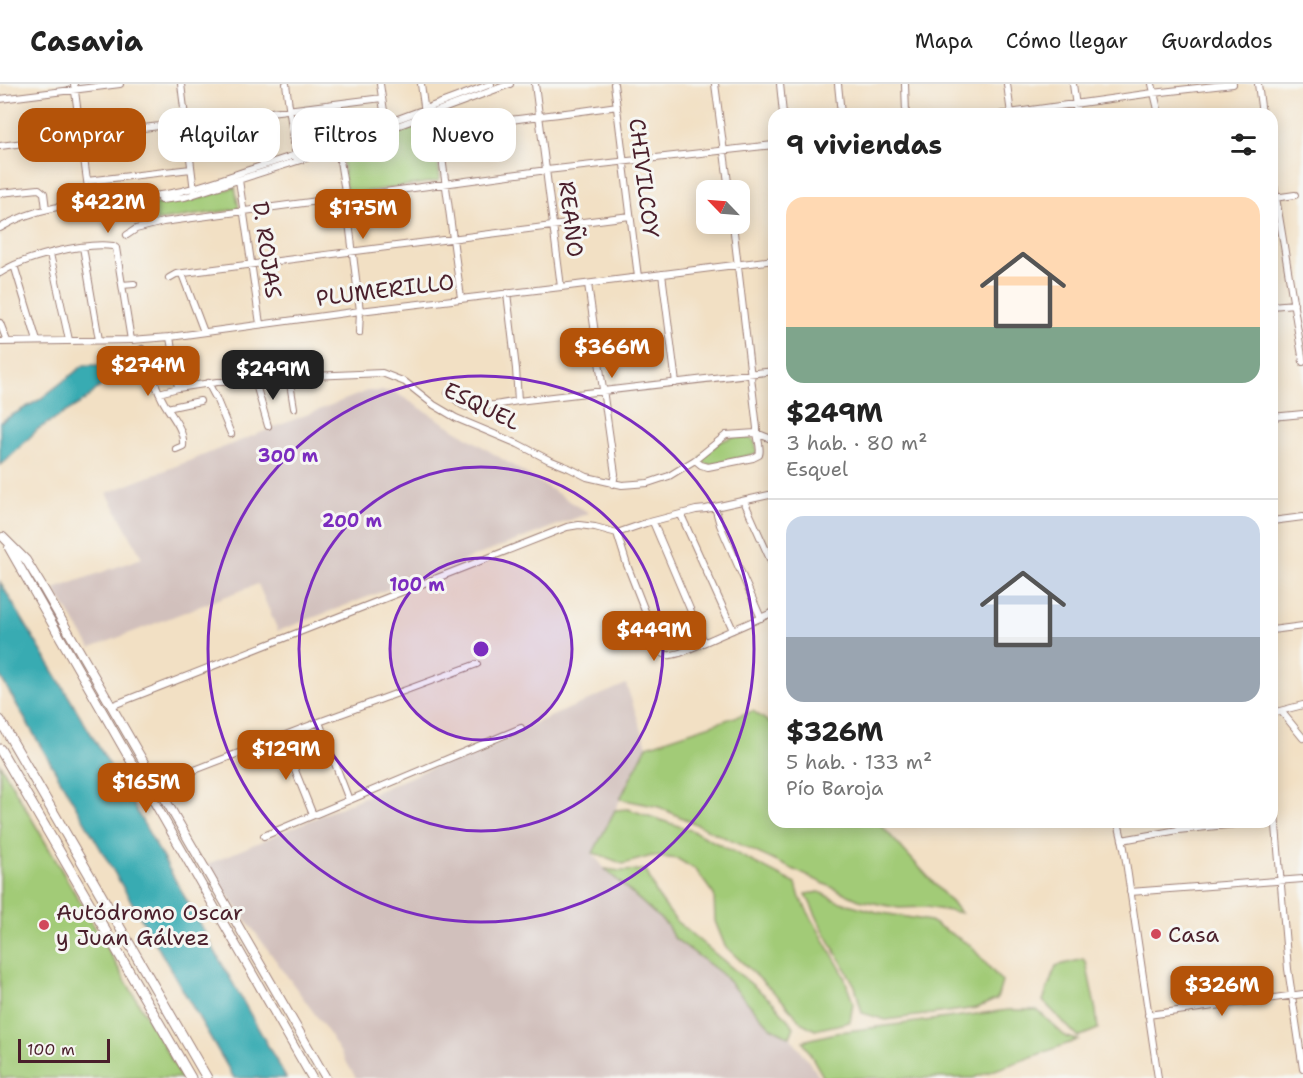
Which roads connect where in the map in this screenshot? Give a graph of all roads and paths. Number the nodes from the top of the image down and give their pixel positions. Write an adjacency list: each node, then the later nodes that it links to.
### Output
1 (120, 84): 20 (street)
2 (181, 84): 27 (street)
3 (286, 84): 40 (street)
4 (380, 84): 22 (street)
5 (421, 84): 29 (street)
6 (492, 84): 30 (street)
7 (510, 84): 19 (street)
8 (535, 84): 42 (street, REAÑO)
9 (614, 84): 25 (street, CHIVILCOY)
10 (715, 84): 48 (street)
11 (780, 84): 32 (street)
12 (838, 84): 33 (street)
13 (905, 84): 34 (street)
14 (1007, 84): 35 (street)
15 (1073, 84): 24 (street)
16 (1152, 84): 21 (street)
17 (1233, 84): 21 (street)
18 (1258, 84): 39 (street)
19 (500, 86): 31 (street)
20 (74, 87): 23 (street); 26 (street)
21 (1153, 93): 24 (street); 38 (street)
22 (382, 98): 28 (street); 40 (street)
23 (0, 99)
24 (1076, 103): 36 (street); 37 (street)
25 (617, 106): 42 (street); 51 (street, CHIVILCOY)
26 (77, 108)
27 (184, 108)
28 (384, 108)
29 (424, 108)
30 (437, 108)
31 (446, 108)
32 (782, 108)
33 (840, 108)
34 (906, 108)
35 (1010, 108)
36 (1044, 108)
37 (1076, 108)
38 (1157, 108)
39 (1261, 108)
40 (289, 110): 41 (street); 44 (street)
41 (280, 111)
42 (540, 117): 43 (street); 57 (street, REAÑO)
43 (516, 119)
44 (292, 131)
45 (18, 144): 46 (street)
46 (0, 146)
47 (768, 146): 48 (street)
48 (724, 151): 51 (street); 59 (street)
49 (292, 160): 58 (street)
50 (292, 160): 62 (street)
51 (623, 161): 57 (street); 71 (street, CHIVILCOY)
52 (84, 162): 60 (street)
53 (190, 162): 56 (street)
54 (340, 162): 66 (street)
55 (443, 162): 61 (street)
56 (191, 169): 60 (street); 62 (street)
57 (547, 170): 61 (street); 73 (street, REAÑO)
58 (239, 180): 62 (street); 70 (street, D. ROJAS)
59 (728, 180)
60 (87, 181): 68 (street)
61 (446, 184): 66 (street); 77 (street)
62 (194, 190): 67 (street); 68 (street)
63 (0, 193): 69 (street)
64 (1294, 195): 65 (street)
65 (1278, 197)
66 (346, 198): 70 (street); 79 (street)
67 (161, 200)
68 (90, 203): 69 (street)
69 (46, 208): 74 (street)
70 (243, 211): 76 (street); 84 (street, D. ROJAS)
71 (630, 216): 73 (street); 88 (street, CHIVILCOY)
72 (1278, 219): 96 (street)
73 (554, 225): 77 (street); 93 (street, REAÑO)
74 (0, 228)
75 (734, 234): 82 (street)
76 (127, 235)
77 (453, 239): 79 (street); 95 (street)
78 (83, 247): 80 (street); 92 (street); 105 (street)
79 (352, 252): 84 (street); 98 (street)
80 (50, 254): 83 (street); 104 (street)
81 (768, 261): 82 (street, PLUMERILLO)
82 (738, 264): 87 (street, PLUMERILLO); 112 (street)
83 (14, 265): 85 (street); 108 (street)
84 (250, 266): 86 (street); 100 (street, D. ROJAS)
85 (0, 273)
86 (182, 274): 89 (street); 101 (street)
87 (662, 274): 88 (street, PLUMERILLO); 115 (street)
88 (638, 277): 91 (street, PLUMERILLO)
89 (169, 278)
90 (134, 284): 92 (street)
91 (588, 284): 93 (street, PLUMERILLO); 118 (street, REAÑO)
92 (122, 285): 106 (street)
93 (561, 287): 94 (street, PLUMERILLO)
94 (507, 293): 95 (street, PLUMERILLO); 122 (street)
95 (461, 298): 98 (street, PLUMERILLO)
96 (1294, 303): 97 (street); 110 (street)
97 (1278, 305)
98 (360, 311): 100 (street, PLUMERILLO); 102 (street)
99 (0, 323): 107 (street)
100 (260, 324): 101 (street, PLUMERILLO)
101 (204, 332): 103 (street, PLUMERILLO)
102 (360, 333)
103 (170, 337): 106 (street, PLUMERILLO); 117 (street)
104 (69, 340): 105 (street, PLUMERILLO); 108 (street, PLUMERILLO)
105 (99, 340): 106 (street, PLUMERILLO)
106 (132, 340)
107 (3, 341): 108 (street, PLUMERILLO)
108 (37, 341)
109 (142, 349): 119 (street)
110 (1303, 362)
111 (768, 372): 112 (street)
112 (750, 374): 115 (street); 128 (street)
113 (289, 377): 114 (street, ESQUEL); 124 (street); 133 (street, ESQUEL)
114 (255, 381): 116 (street, ESQUEL); 127 (street)
115 (676, 383): 118 (street)
116 (208, 384): 117 (street, ESQUEL); 129 (street)
117 (178, 388): 119 (street, ESQUEL)
118 (603, 392): 122 (street); 133 (street, REAÑO)
119 (159, 393): 123 (street)
120 (448, 393): 122 (street)
121 (200, 401): 123 (street)
122 (518, 401)
123 (167, 408): 131 (street)
124 (294, 408)
125 (1303, 414): 126 (street)
126 (1278, 416)
127 (268, 426)
128 (756, 433): 130 (street, ESQUEL); 132 (street, ESQUEL); 132 (street)
129 (231, 434)
130 (768, 438)
131 (176, 449)
132 (695, 460): 133 (street, ESQUEL)
133 (614, 484)
134 (768, 496): 135 (street)
135 (744, 501): 136 (street); 143 (street)
136 (715, 507): 137 (street); 145 (street)
137 (681, 515): 140 (street); 148 (street)
138 (1303, 517): 139 (street)
139 (1278, 520)
140 (653, 522): 141 (street); 149 (street)
141 (617, 533): 149 (street); 152 (street)
142 (1, 535): 152 (main road); 178 (main road)
143 (768, 555)
144 (768, 615): 145 (street)
145 (761, 618): 148 (street)
146 (1303, 626): 147 (street)
147 (1278, 629)
148 (733, 630): 149 (street)
149 (705, 642)
150 (477, 664): 156 (street)
151 (1303, 705): 153 (street)
152 (111, 706): 161 (main road)
153 (1281, 711): 154 (street); 159 (street)
154 (1278, 712)
155 (0, 720): 177 (main road)
156 (319, 722): 158 (street); 162 (street)
157 (521, 728): 162 (street)
158 (282, 738): 161 (street); 163 (street)
159 (1303, 738)
160 (0, 749): 176 (main road)
161 (156, 785): 179 (main road)
162 (350, 800): 163 (street)
163 (313, 816): 167 (street)
164 (1119, 828): 168 (street)
165 (1197, 828): 168 (street)
166 (1275, 828): 170 (street)
167 (264, 836)
168 (1122, 840): 171 (street)
169 (1303, 879): 170 (street)
170 (1280, 880): 171 (street); 173 (street)
171 (1130, 892): 174 (street)
172 (1303, 994): 173 (street)
173 (1292, 995): 174 (street); 175 (street)
174 (1148, 1015): 180 (street)
175 (1303, 1069)
176 (191, 1078)
177 (207, 1078)
178 (312, 1078)
179 (326, 1078)
180 (1158, 1078)

